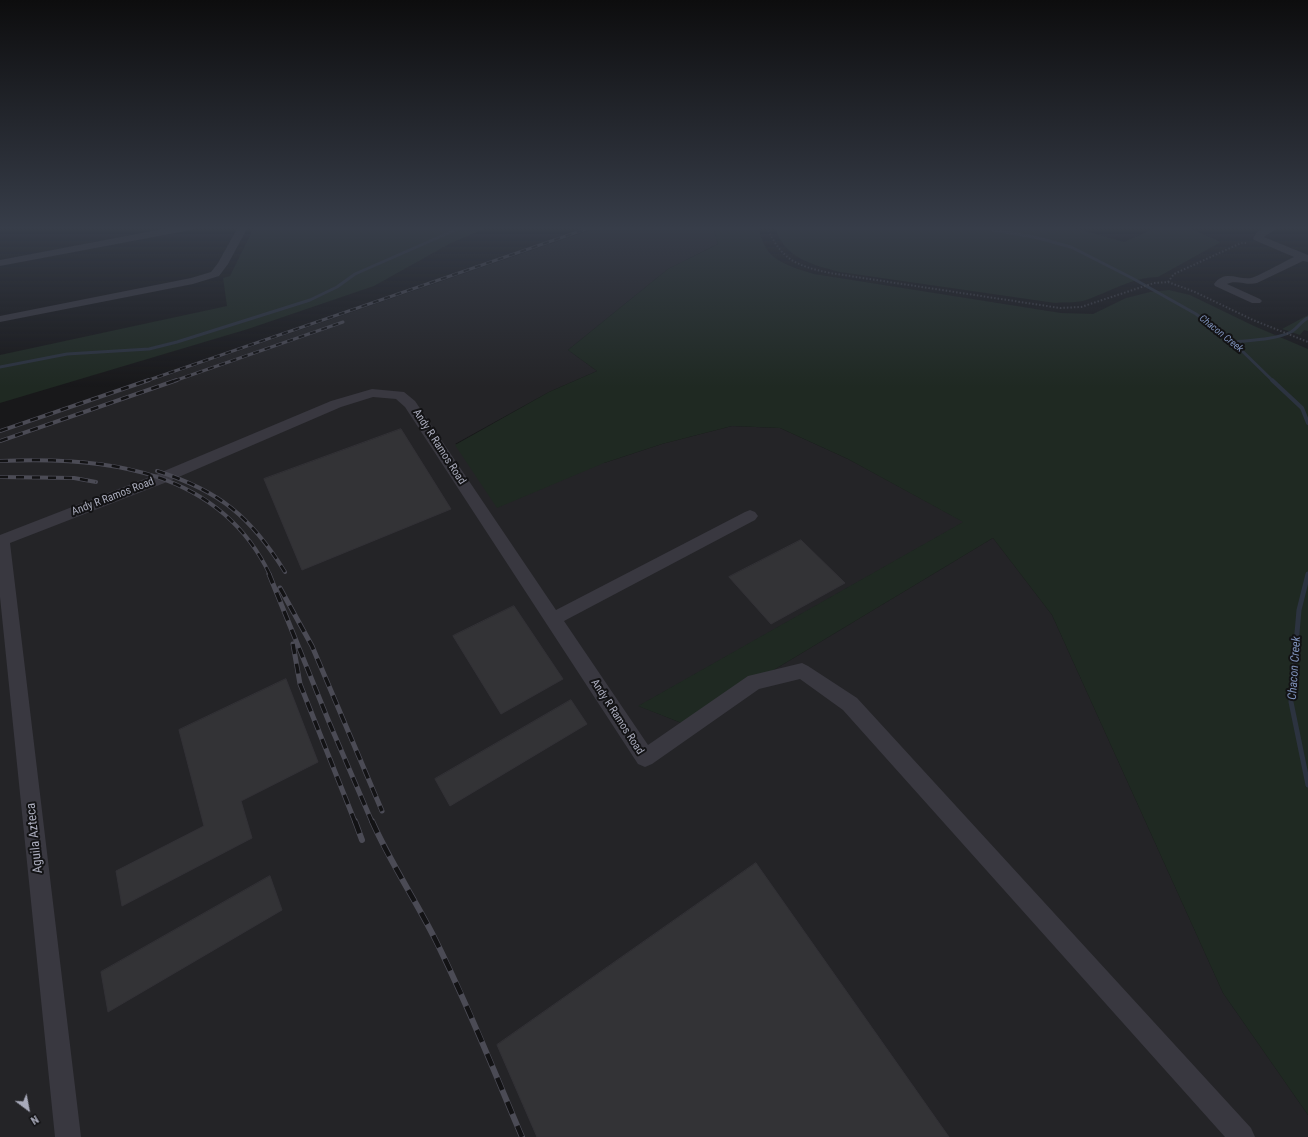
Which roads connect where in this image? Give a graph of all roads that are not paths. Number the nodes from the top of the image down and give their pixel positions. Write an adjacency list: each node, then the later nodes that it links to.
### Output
1 (196, 280): 6 (street)
2 (1226, 280): 5 (street)
3 (1242, 280): 4 (street)
4 (1257, 280)
5 (1256, 301)
6 (0, 319)
7 (750, 516): 9 (street)
8 (1, 540): 9 (street, Andy R Ramos Road); 10 (street, Aguila Azteca)
9 (552, 619): 11 (street, Andy R Ramos Road)
10 (68, 1137)
11 (1242, 1137)

